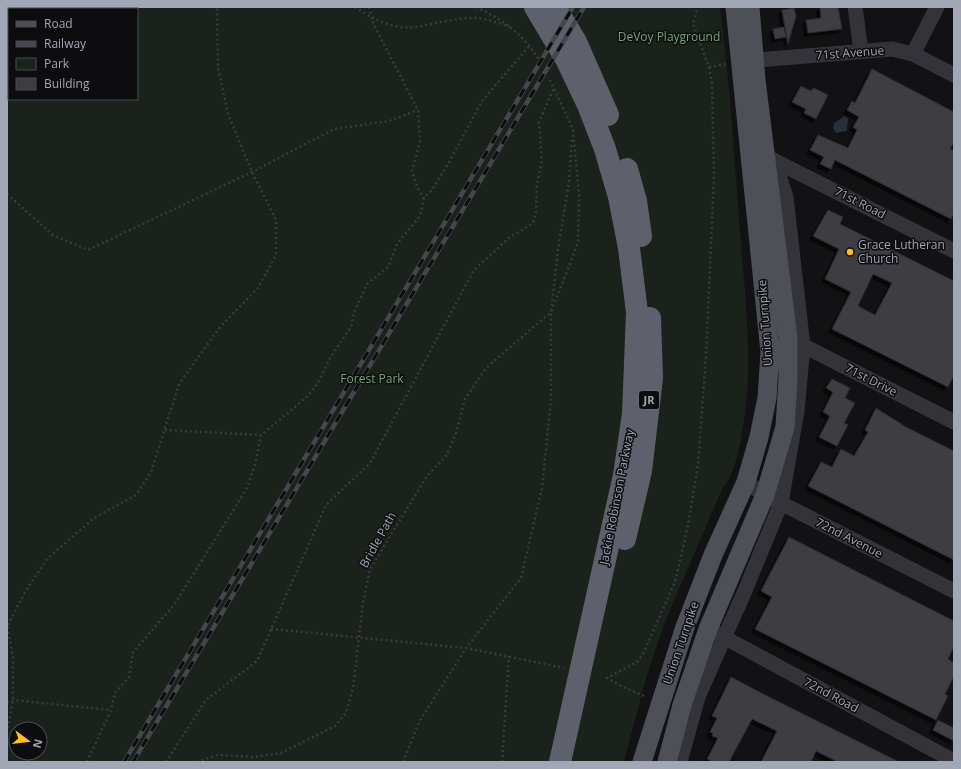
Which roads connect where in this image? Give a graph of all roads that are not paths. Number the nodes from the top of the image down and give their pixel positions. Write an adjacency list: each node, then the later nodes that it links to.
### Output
1 (535, 7): 20 (highway, Jackie Robinson Parkway / JR)
2 (555, 7): 21 (highway, Jackie Robinson Parkway / JR)
3 (735, 7): 9 (main road, Union Turnpike)
4 (750, 7): 9 (main road, Union Turnpike)
5 (855, 7): 7 (street)
6 (937, 7): 8 (street)
7 (861, 51): 8 (street, 71st Avenue); 9 (street, 71st Avenue)
8 (913, 54): 10 (street, 71st Avenue)
9 (741, 62): 11 (main road, Union Turnpike); 15 (main road, Union Turnpike)
10 (954, 75)
11 (770, 158): 12 (street, 71st Road); 13 (main road, Union Turnpike)
12 (954, 251)
13 (796, 342): 14 (street, 71st Drive); 16 (main road, Union Turnpike)
14 (954, 422)
15 (746, 482): 16 (street, 72nd Avenue); 22 (main road, Union Turnpike)
16 (773, 499): 17 (street, 72nd Avenue); 18 (main road, Union Turnpike)
17 (954, 591)
18 (716, 633): 19 (street, 72nd Road); 23 (main road, Union Turnpike); 24 (street, Union Turnpike)
19 (954, 761)
20 (560, 762)
21 (571, 762)
22 (642, 762)
23 (668, 762)
24 (680, 762)

